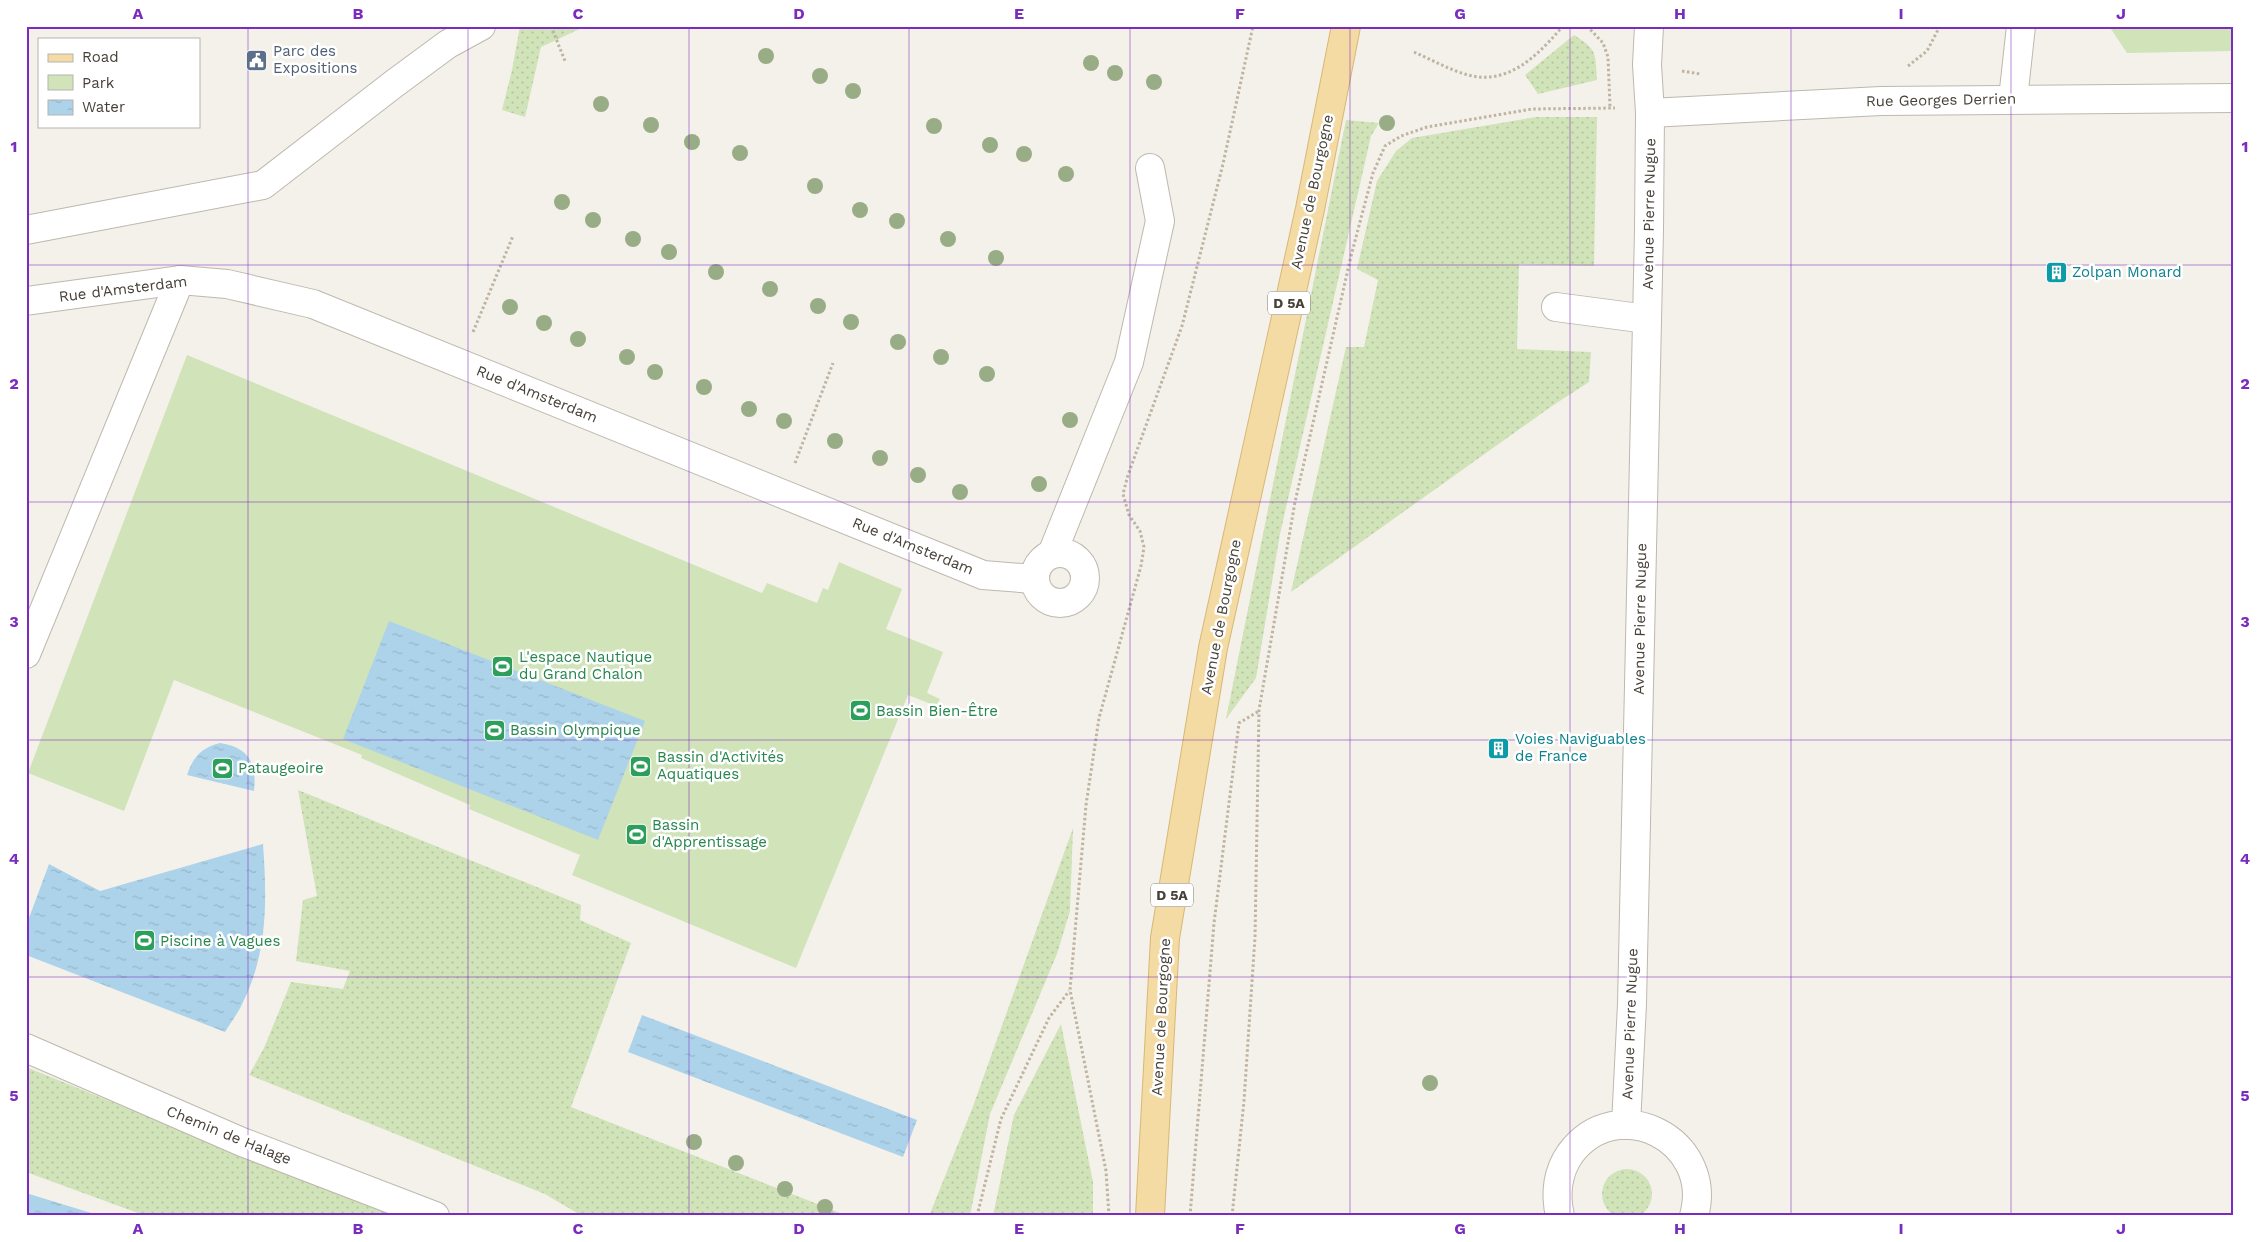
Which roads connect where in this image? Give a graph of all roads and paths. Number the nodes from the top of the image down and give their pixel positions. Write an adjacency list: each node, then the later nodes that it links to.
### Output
1 (481, 26): 15 (street)
2 (551, 26): 10 (path)
3 (1253, 26): 28 (path)
4 (1346, 26): 34 (main road, Avenue de Bourgogne / D 5A)
5 (1563, 26): 9 (path)
6 (1587, 26): 27 (path)
7 (1648, 26): 13 (street, Avenue Pierre Nugue)
8 (2021, 26): 12 (street)
9 (1414, 52)
10 (565, 61)
11 (2233, 98): 12 (street, Rue Georges Derrien)
12 (2013, 99): 13 (street, Rue Georges Derrien)
13 (1650, 113): 21 (street, Avenue Pierre Nugue)
14 (1150, 168): 24 (street)
15 (26, 230)
16 (513, 236): 20 (path)
17 (180, 280): 18 (street, Rue d'Amsterdam); 25 (street, Rue d'Amsterdam); 26 (street)
18 (26, 301)
19 (1556, 307): 21 (street)
20 (481, 313)
21 (1647, 319): 30 (street, Avenue Pierre Nugue)
22 (833, 363): 23 (path)
23 (804, 439)
24 (1052, 554): 25 (street); 25 (street)
25 (1034, 579)
26 (29, 640)
27 (1259, 710): 35 (path); 36 (path)
28 (1070, 990): 32 (path); 33 (path)
29 (26, 1048): 31 (street, Chemin de Halage)
30 (1626, 1125): 37 (street); 38 (street)
31 (435, 1216)
32 (977, 1216)
33 (1109, 1216)
34 (1150, 1216)
35 (1190, 1216)
36 (1232, 1216)
37 (1560, 1216)
38 (1694, 1216)

